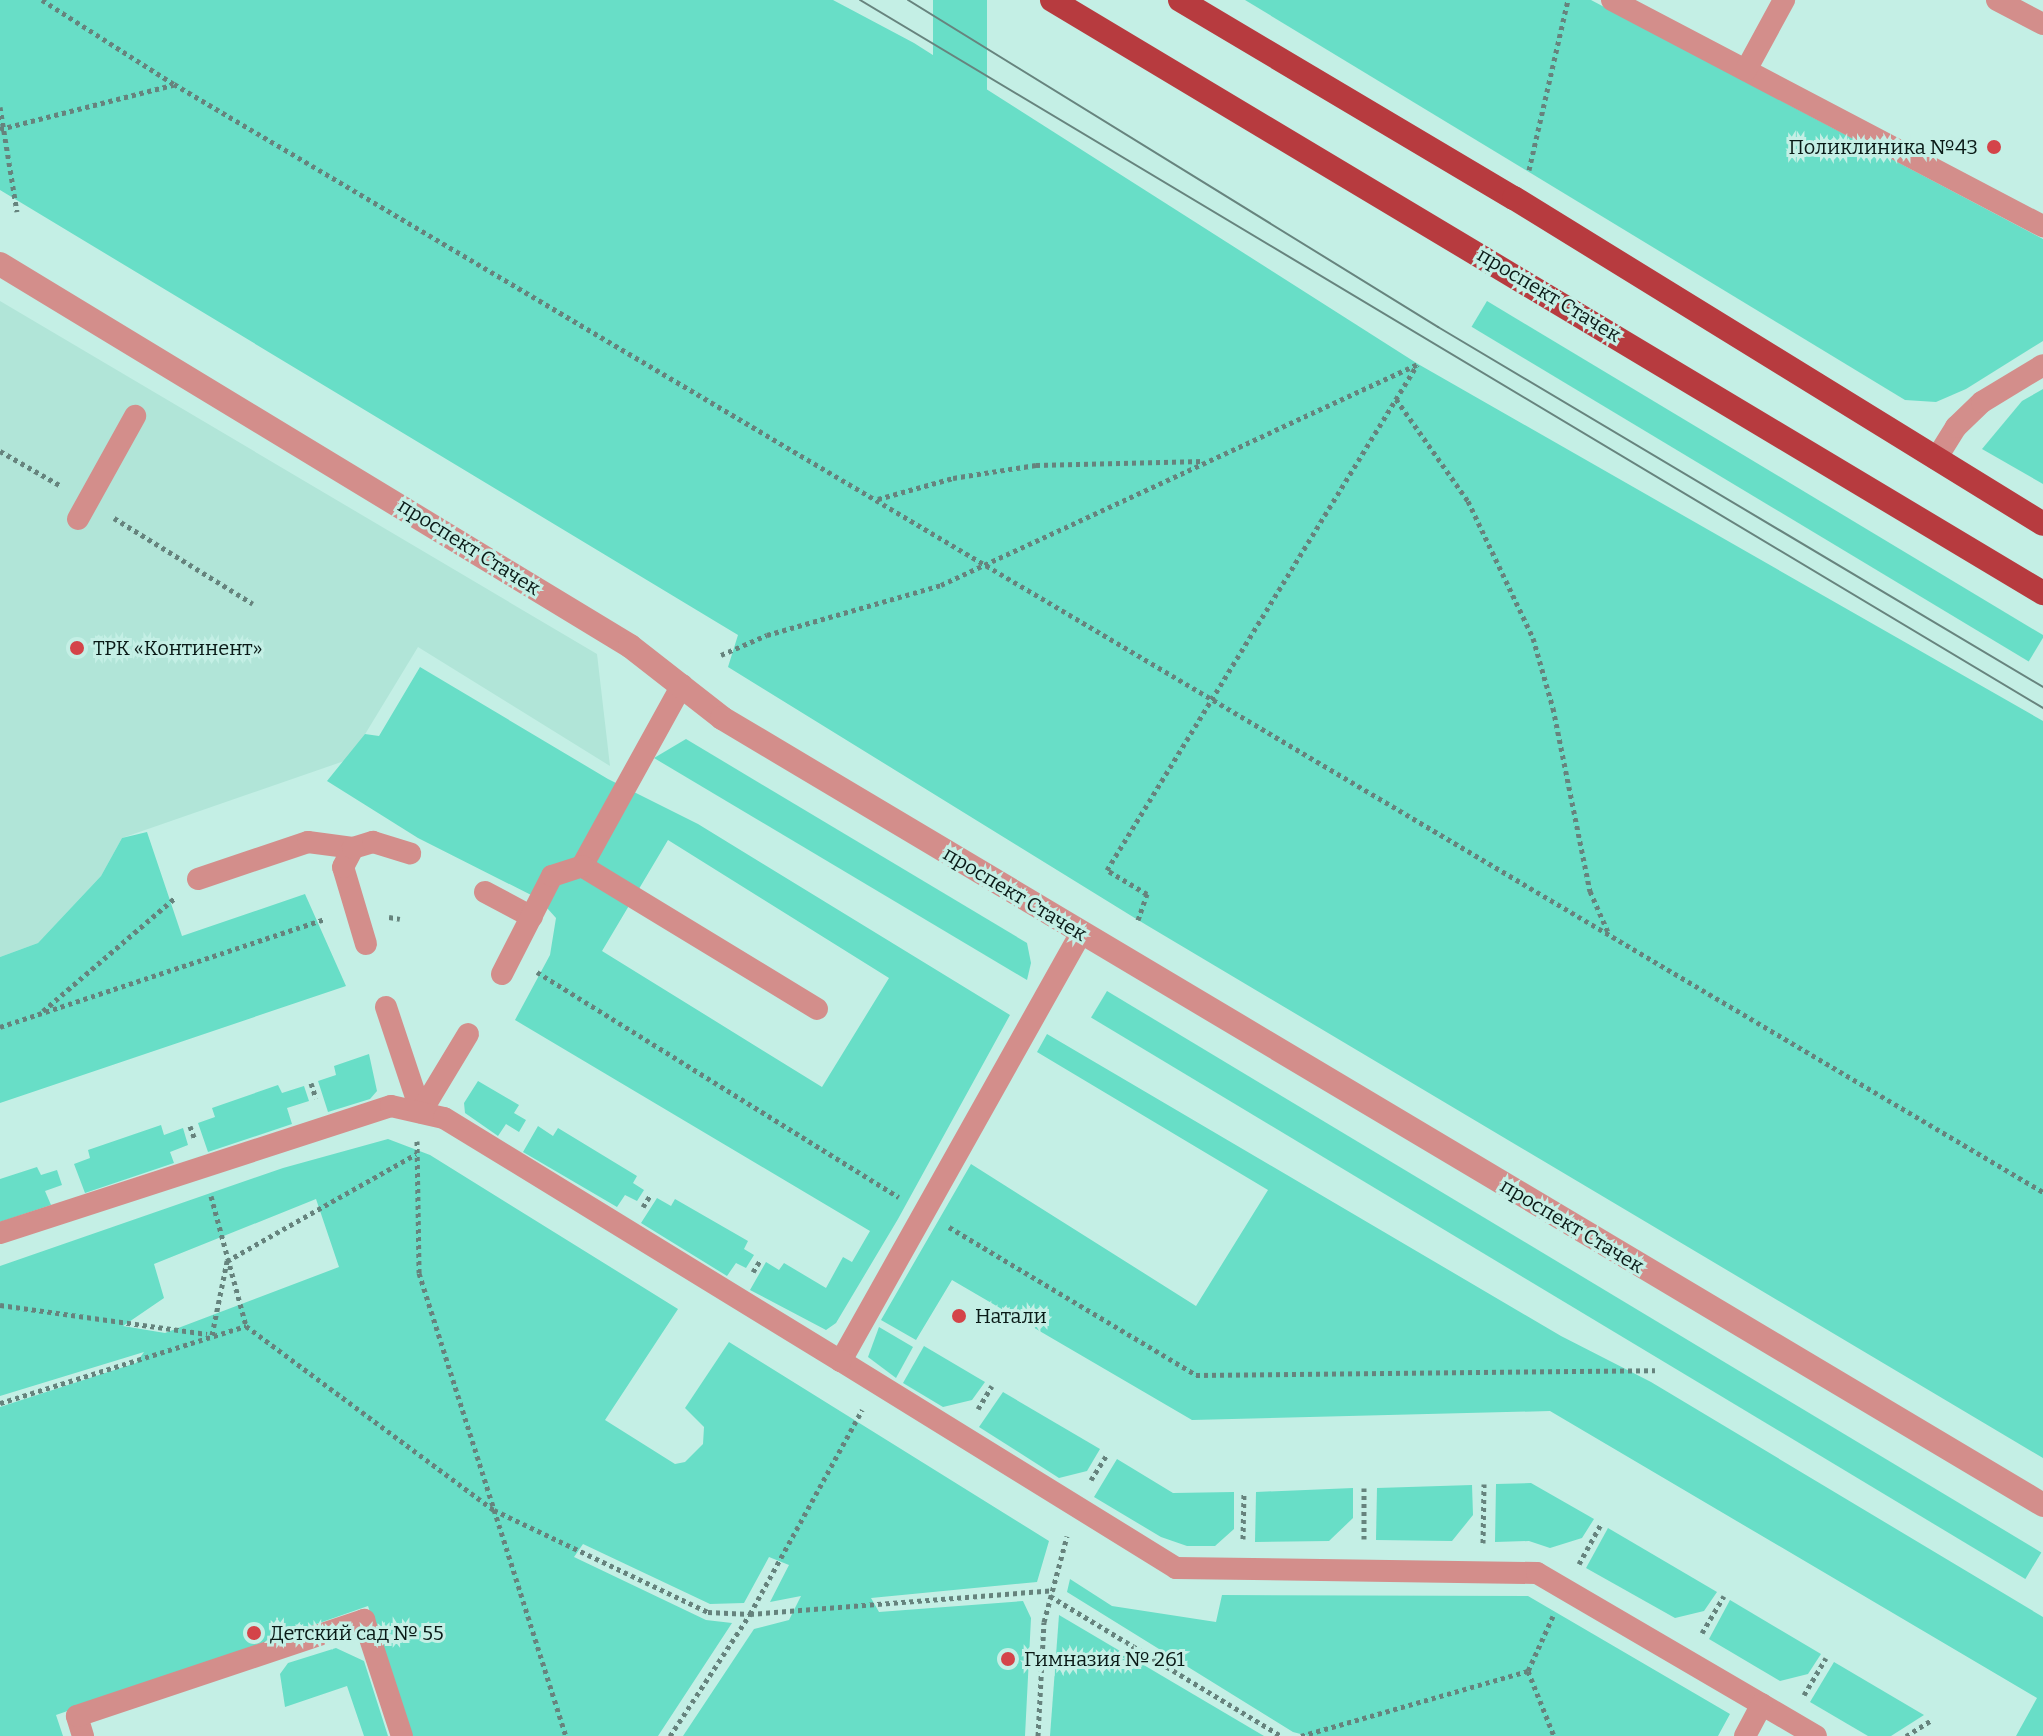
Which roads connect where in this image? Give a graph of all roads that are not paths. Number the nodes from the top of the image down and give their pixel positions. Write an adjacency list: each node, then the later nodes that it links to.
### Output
1 (1052, 0): 15 (main road, проспект Стачек)
2 (1180, 0): 12 (main road)
3 (1612, 0): 7 (lane)
4 (1784, 0): 7 (lane)
5 (1997, 0): 6 (lane)
6 (2043, 24)
7 (1746, 70): 8 (lane)
8 (2043, 226)
9 (0, 264): 16 (street, проспект Стачек)
10 (2043, 365): 12 (lane)
11 (135, 416): 13 (lane)
12 (1936, 459): 14 (main road)
13 (83, 510)
14 (2043, 524)
15 (2043, 593)
16 (682, 685): 19 (lane); 23 (street, проспект Стачек)
17 (353, 848): 18 (lane); 20 (lane); 24 (lane)
18 (410, 853)
19 (582, 866): 22 (lane); 27 (lane)
20 (198, 879)
21 (485, 892): 22 (lane)
22 (532, 917): 25 (lane)
23 (1081, 933): 31 (lane); 32 (street, проспект Стачек)
24 (366, 944)
25 (507, 965)
26 (386, 1007): 29 (lane)
27 (817, 1009)
28 (468, 1034): 29 (lane)
29 (421, 1112): 30 (lane); 31 (lane)
30 (0, 1233)
31 (841, 1361): 33 (lane)
32 (2043, 1505)
33 (1762, 1704): 36 (lane); 37 (lane)
34 (83, 1736): 35 (lane)
35 (402, 1736)
36 (1745, 1736)
37 (1816, 1736)

